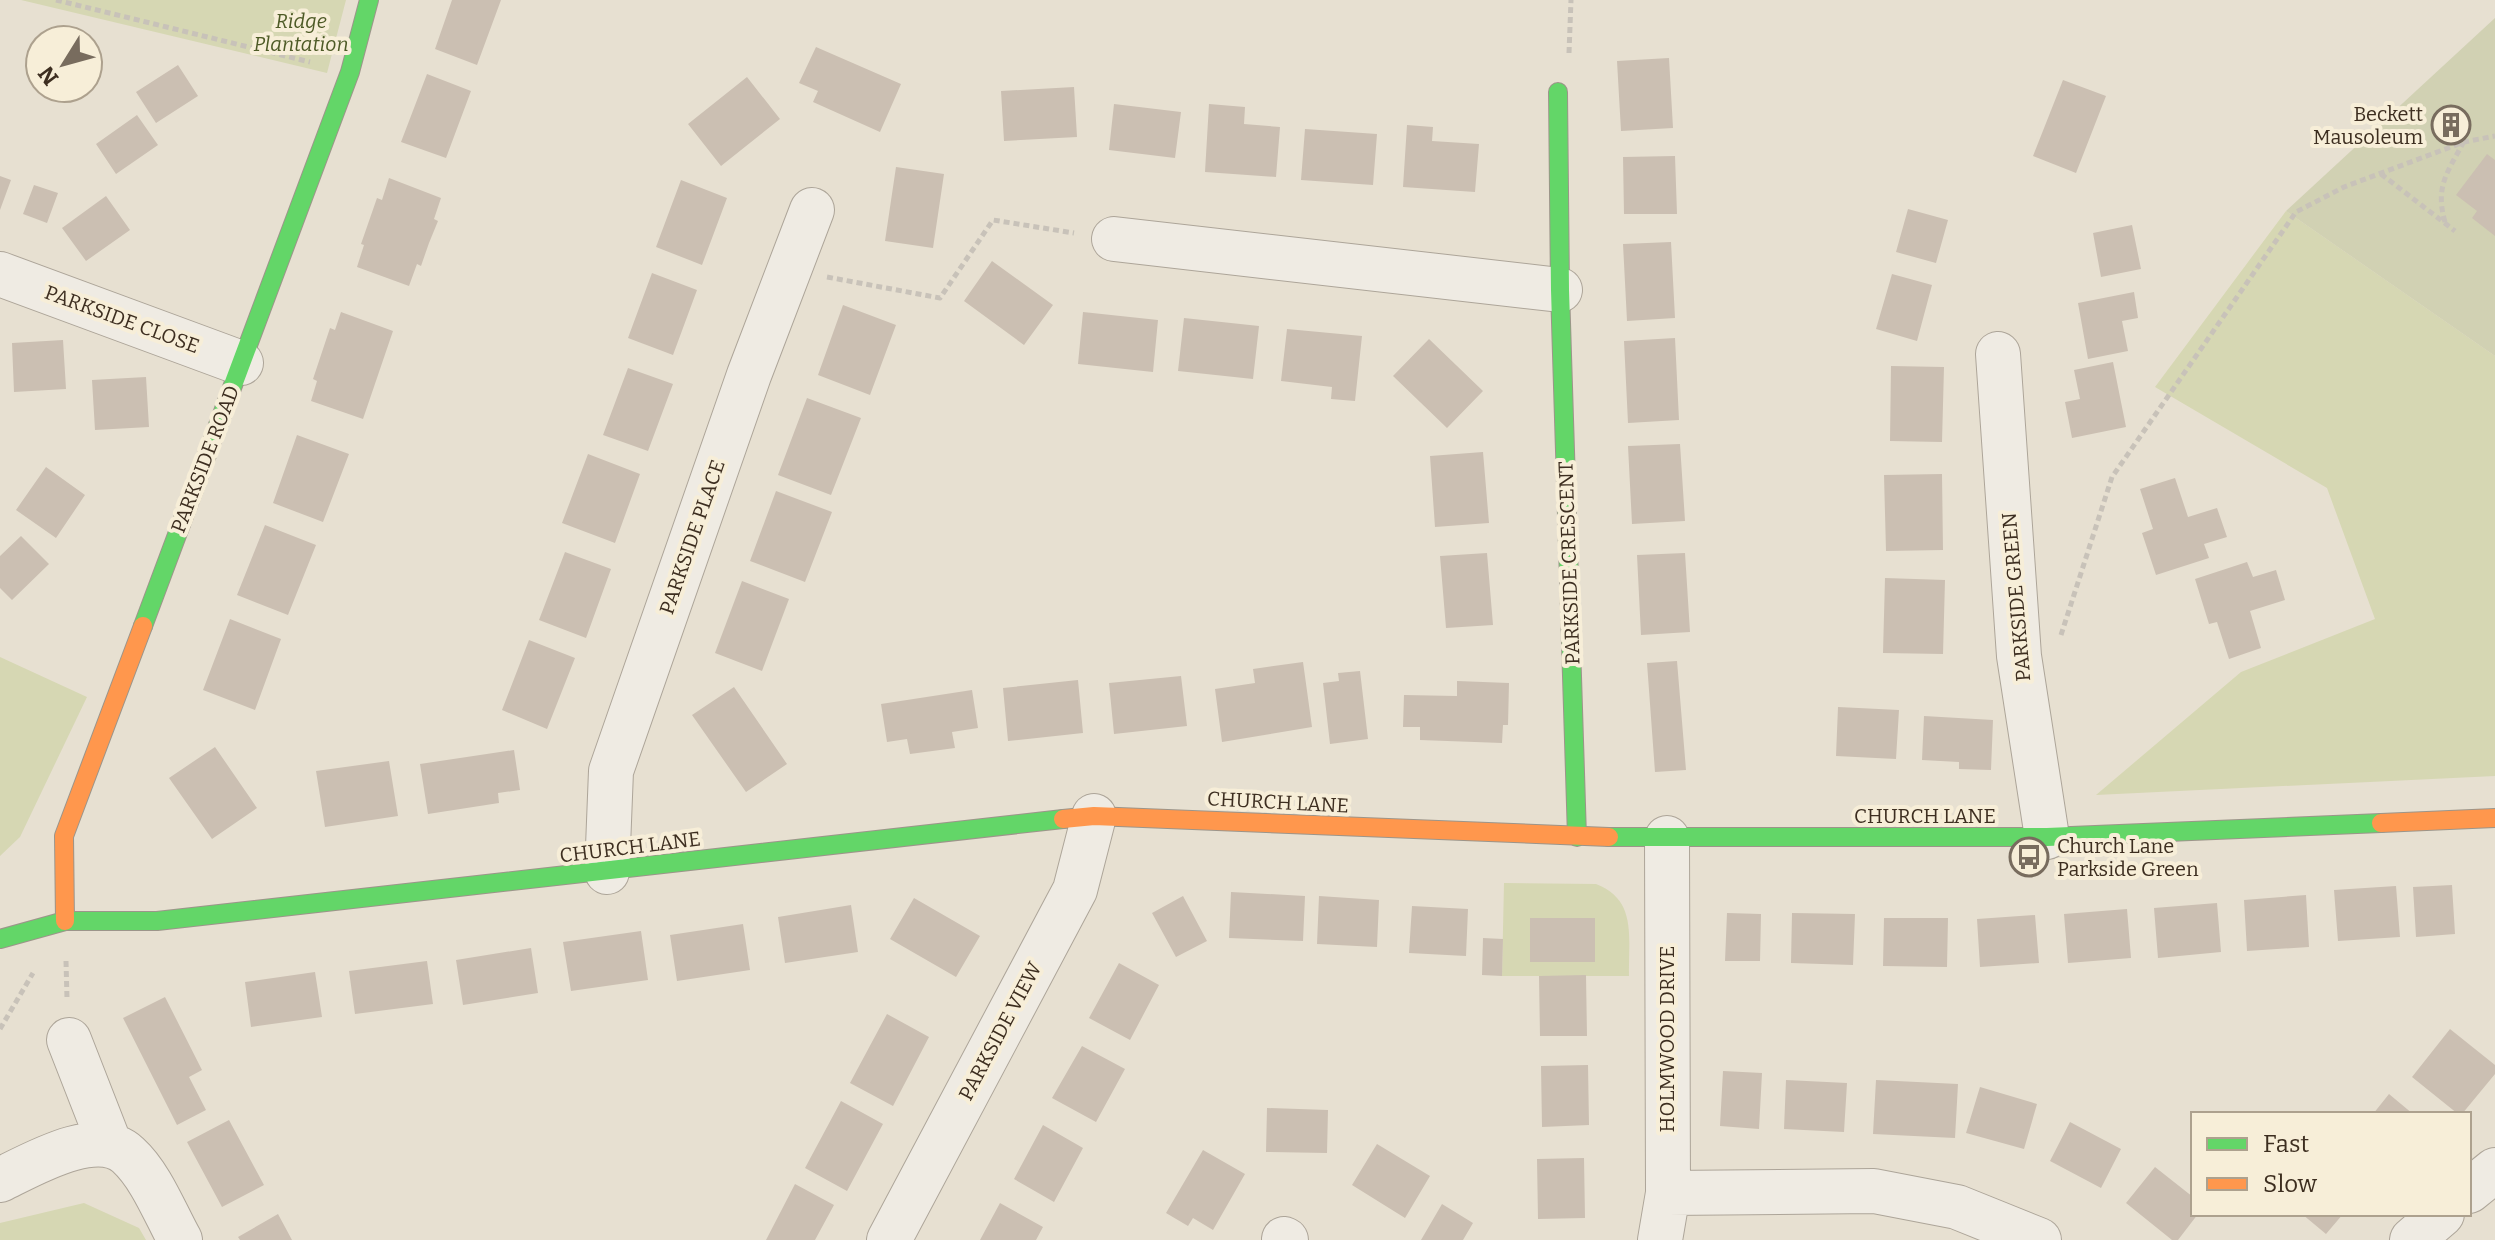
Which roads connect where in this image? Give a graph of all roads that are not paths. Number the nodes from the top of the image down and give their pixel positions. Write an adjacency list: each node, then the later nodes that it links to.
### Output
1 (369, 0): 8 (street, PARKSIDE ROAD)
2 (1558, 92): 6 (street, PARKSIDE CRESCENT)
3 (812, 210): 14 (street, PARKSIDE PLACE)
4 (1114, 239): 6 (street)
5 (1, 278): 8 (street, PARKSIDE CLOSE)
6 (1560, 290): 11 (street, PARKSIDE CRESCENT)
7 (1998, 354): 12 (street, PARKSIDE GREEN)
8 (241, 363): 15 (street, PARKSIDE ROAD)
9 (1094, 816): 11 (street, CHURCH LANE); 14 (street, CHURCH LANE); 25 (street, PARKSIDE VIEW)
10 (2495, 818): 12 (street, CHURCH LANE)
11 (1577, 837): 13 (street, CHURCH LANE)
12 (2047, 837): 13 (street, CHURCH LANE)
13 (1667, 838): 22 (street, HOLMWOOD DRIVE)
14 (607, 872): 15 (street, CHURCH LANE)
15 (65, 921): 16 (street, CHURCH LANE)
16 (0, 939)
17 (69, 1040): 18 (street)
18 (110, 1145): 20 (street); 24 (street)
19 (2495, 1170): 21 (street)
20 (0, 1180)
21 (2471, 1189)
22 (1668, 1193): 26 (street, HOLMWOOD DRIVE); 27 (street)
23 (2440, 1216): 28 (street)
24 (180, 1240)
25 (889, 1240)
26 (1660, 1240)
27 (2039, 1240)
28 (2412, 1240)

